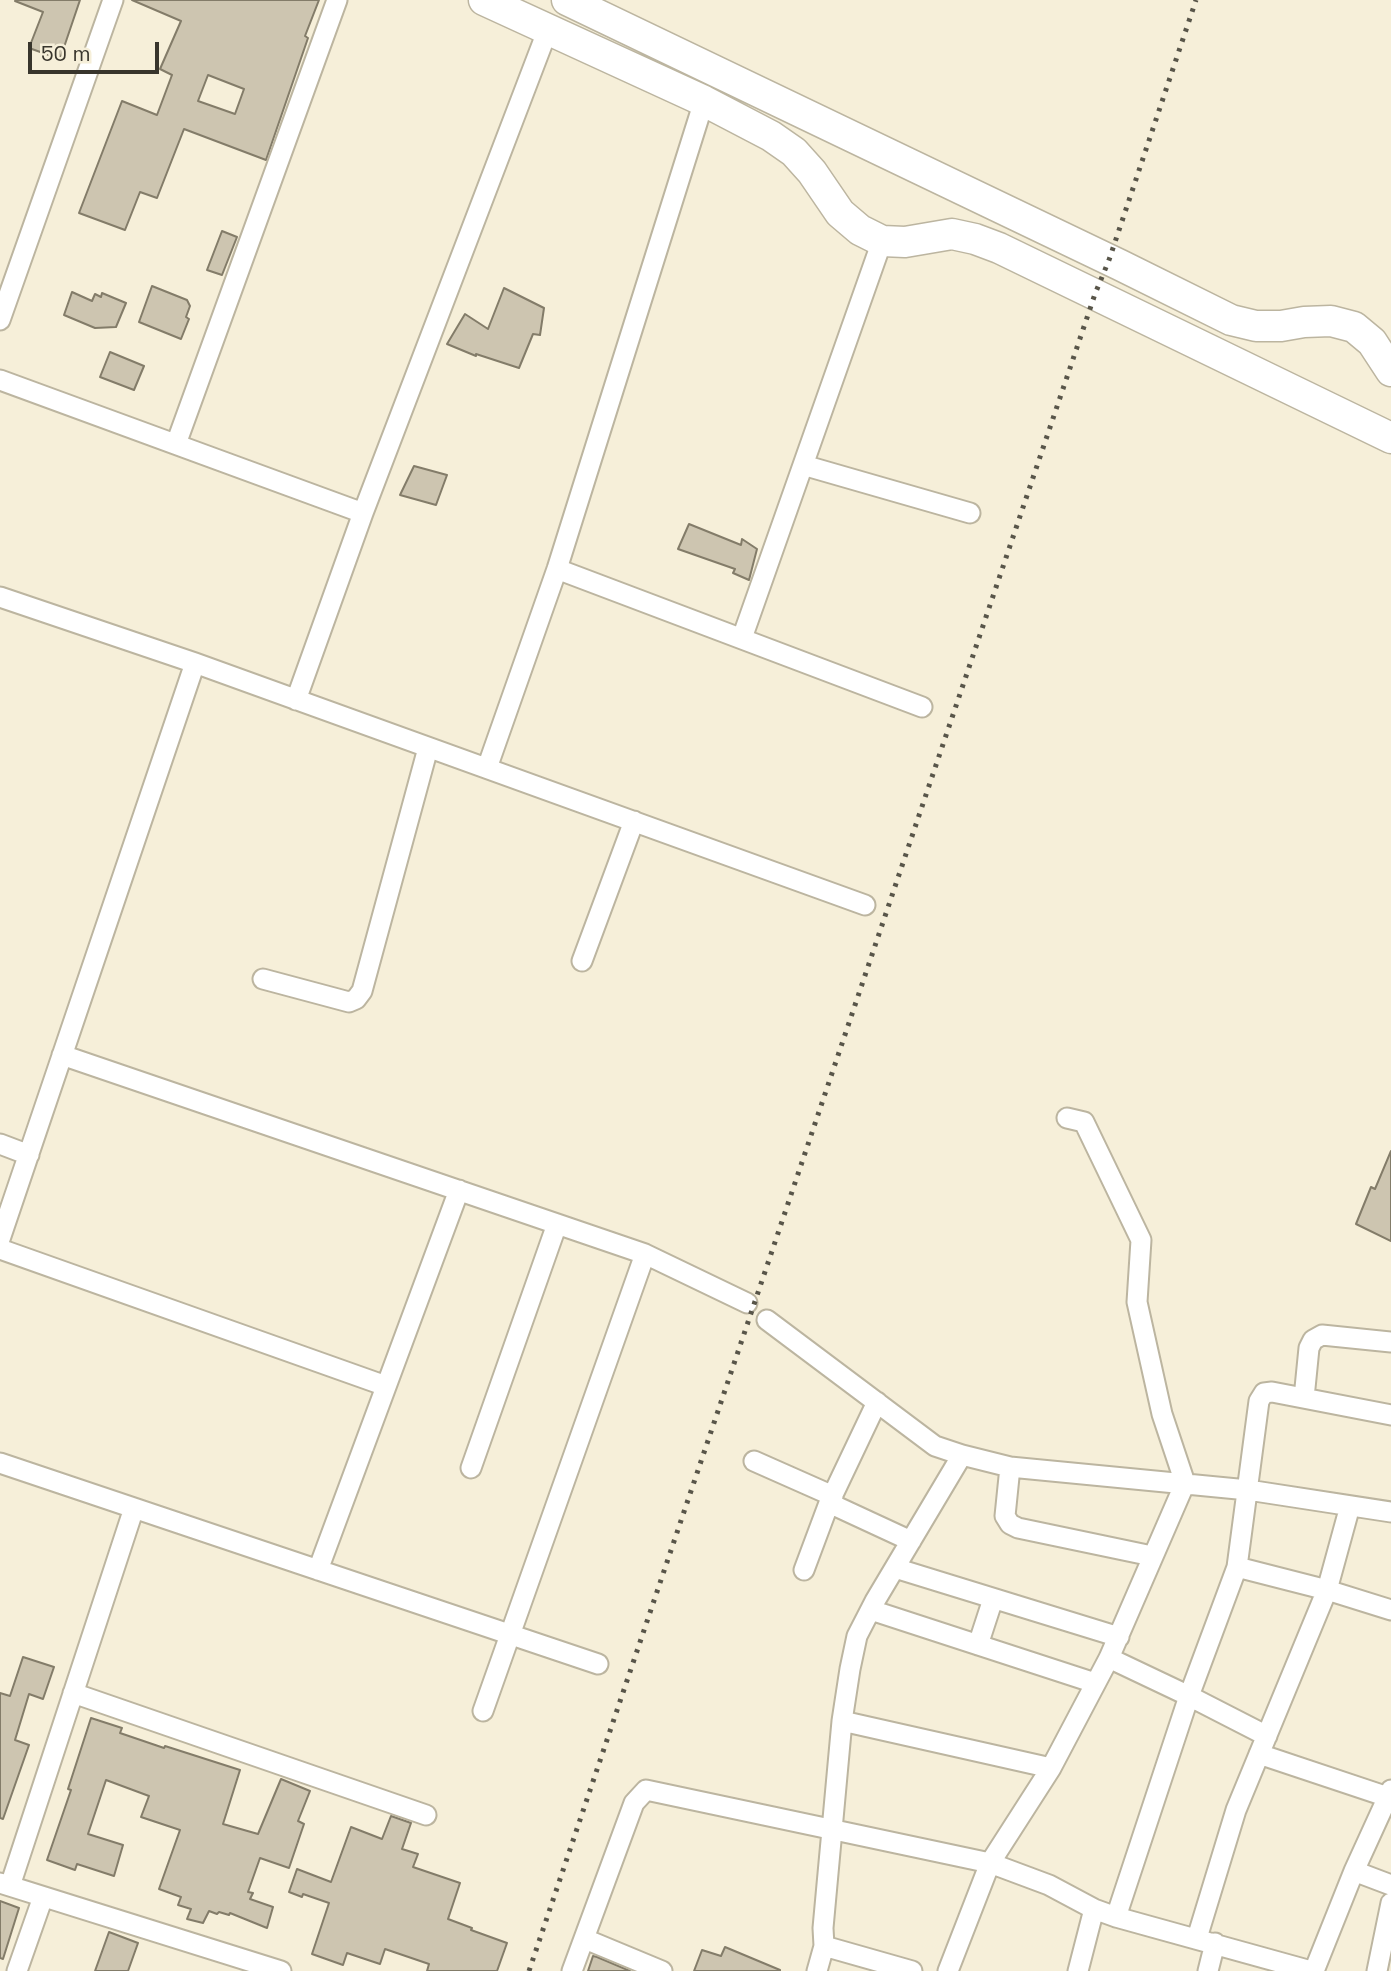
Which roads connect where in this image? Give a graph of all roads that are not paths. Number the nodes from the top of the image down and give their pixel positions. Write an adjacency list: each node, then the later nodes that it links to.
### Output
1 (113, 0): 9 (street)
2 (337, 0): 15 (street)
3 (484, 0): 5 (main road)
4 (567, 0): 8 (main road)
5 (548, 29): 6 (main road); 17 (street)
6 (705, 101): 7 (main road); 19 (street)
7 (882, 241): 10 (main road); 16 (street)
8 (1119, 265): 10 (main road); 12 (main road)
9 (7, 278): 11 (street)
10 (1103, 299): 14 (main road)
11 (0, 320)
12 (1391, 371)
13 (0, 380): 15 (street)
14 (1391, 438)
15 (176, 444): 17 (street)
16 (803, 465): 18 (street); 21 (street)
17 (363, 513): 23 (street)
18 (970, 513)
19 (557, 569): 21 (street); 26 (street)
20 (0, 597): 22 (street)
21 (742, 638): 24 (street)
22 (195, 663): 23 (street); 31 (street)
23 (296, 700): 25 (street)
24 (922, 707)
25 (428, 748): 26 (street); 30 (street)
26 (487, 768): 27 (street)
27 (634, 821): 28 (street); 29 (street)
28 (865, 905)
29 (582, 961)
30 (262, 979)
31 (62, 1055): 34 (street); 35 (street)
32 (1067, 1118): 52 (street)
33 (0, 1144): 34 (street)
34 (29, 1155): 37 (street)
35 (459, 1190): 36 (street); 43 (street)
36 (557, 1224): 39 (street); 51 (street)
37 (0, 1239)
38 (0, 1249): 43 (street)
39 (645, 1254): 40 (street); 68 (street)
40 (747, 1303)
41 (768, 1320): 45 (street)
42 (1391, 1342): 44 (street)
43 (386, 1386): 62 (street)
44 (1304, 1398): 46 (street); 53 (street)
45 (877, 1402): 47 (street); 54 (street)
46 (1391, 1415)
47 (962, 1455): 50 (street); 58 (street)
48 (754, 1461): 54 (street)
49 (0, 1463): 56 (street)
50 (1010, 1467): 52 (street); 59 (street)
51 (471, 1468)
52 (1185, 1483): 53 (street); 59 (street)
53 (1248, 1490): 55 (street); 60 (street)
54 (831, 1499): 58 (street); 63 (street)
55 (1350, 1506): 57 (street); 64 (street)
56 (134, 1508): 62 (street); 74 (street)
57 (1391, 1511)
58 (911, 1541): 61 (street)
59 (1152, 1556): 69 (street)
60 (1237, 1567): 64 (street); 75 (street)
61 (895, 1568): 65 (street); 66 (street)
62 (318, 1570): 68 (street)
63 (804, 1570)
64 (1327, 1590): 67 (street); 78 (street)
65 (993, 1599): 69 (street); 70 (street)
66 (871, 1610): 70 (street); 77 (street)
67 (1391, 1610)
68 (510, 1634): 72 (street); 76 (street)
69 (1119, 1637): 71 (street)
70 (978, 1645): 73 (street)
71 (1109, 1658): 73 (street); 75 (street)
72 (598, 1664)
73 (1095, 1683): 79 (street)
74 (73, 1693): 81 (street); 86 (street)
75 (1189, 1696): 78 (street); 91 (street)
76 (484, 1711)
77 (842, 1721): 79 (street); 82 (street)
78 (1263, 1745): 80 (street); 93 (street)
79 (1051, 1768): 84 (street)
80 (1389, 1793): 83 (street)
81 (426, 1815)
82 (831, 1829): 84 (street); 92 (street); 94 (street)
83 (1383, 1829): 85 (street)
84 (990, 1863): 90 (street); 102 (street)
85 (1354, 1871): 87 (street); 105 (street)
86 (5, 1884): 88 (street)
87 (1391, 1885)
88 (43, 1896): 95 (street); 96 (street)
89 (1391, 1903): 106 (street)
90 (1094, 1909): 91 (street); 103 (street)
91 (1116, 1917): 93 (street)
92 (585, 1939): 98 (street); 99 (street)
93 (1206, 1941): 104 (street); 105 (street)
94 (824, 1946): 100 (street); 101 (street)
95 (239, 1965): 97 (street)
96 (17, 1971)
97 (281, 1971)
98 (572, 1971)
99 (662, 1971)
100 (817, 1971)
101 (912, 1971)
102 (948, 1971)
103 (1078, 1971)
104 (1208, 1971)
105 (1313, 1971)
106 (1377, 1971)

